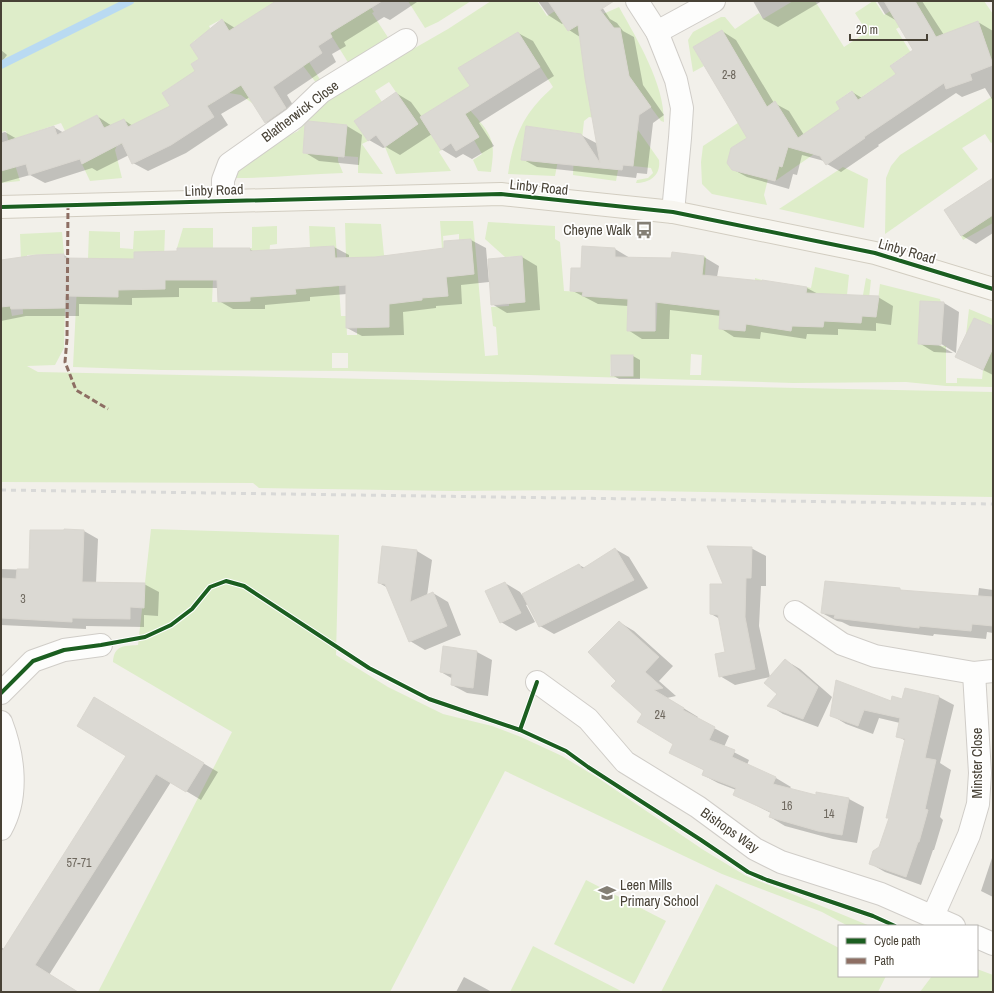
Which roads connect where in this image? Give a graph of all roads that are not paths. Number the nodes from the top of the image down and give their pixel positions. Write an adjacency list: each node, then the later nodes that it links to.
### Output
1 (637, 1): 3 (street)
2 (714, 1): 3 (street)
3 (656, 32): 7 (street)
4 (406, 40): 5 (street, Blatherwick Close)
5 (223, 201): 6 (street, Linby Road); 7 (street, Linby Road)
6 (1, 206)
7 (672, 212): 8 (street, Linby Road)
8 (993, 289)
9 (795, 612): 11 (street, Minster Close)
10 (101, 645): 13 (street)
11 (984, 672): 16 (street, Minster Close)
12 (537, 682): 16 (street, Bishops Way)
13 (1, 693)
14 (1, 722): 15 (street)
15 (1, 829)
16 (933, 916): 17 (street, Bishops Way)
17 (952, 925)
18 (978, 936): 19 (street)
19 (993, 944)

